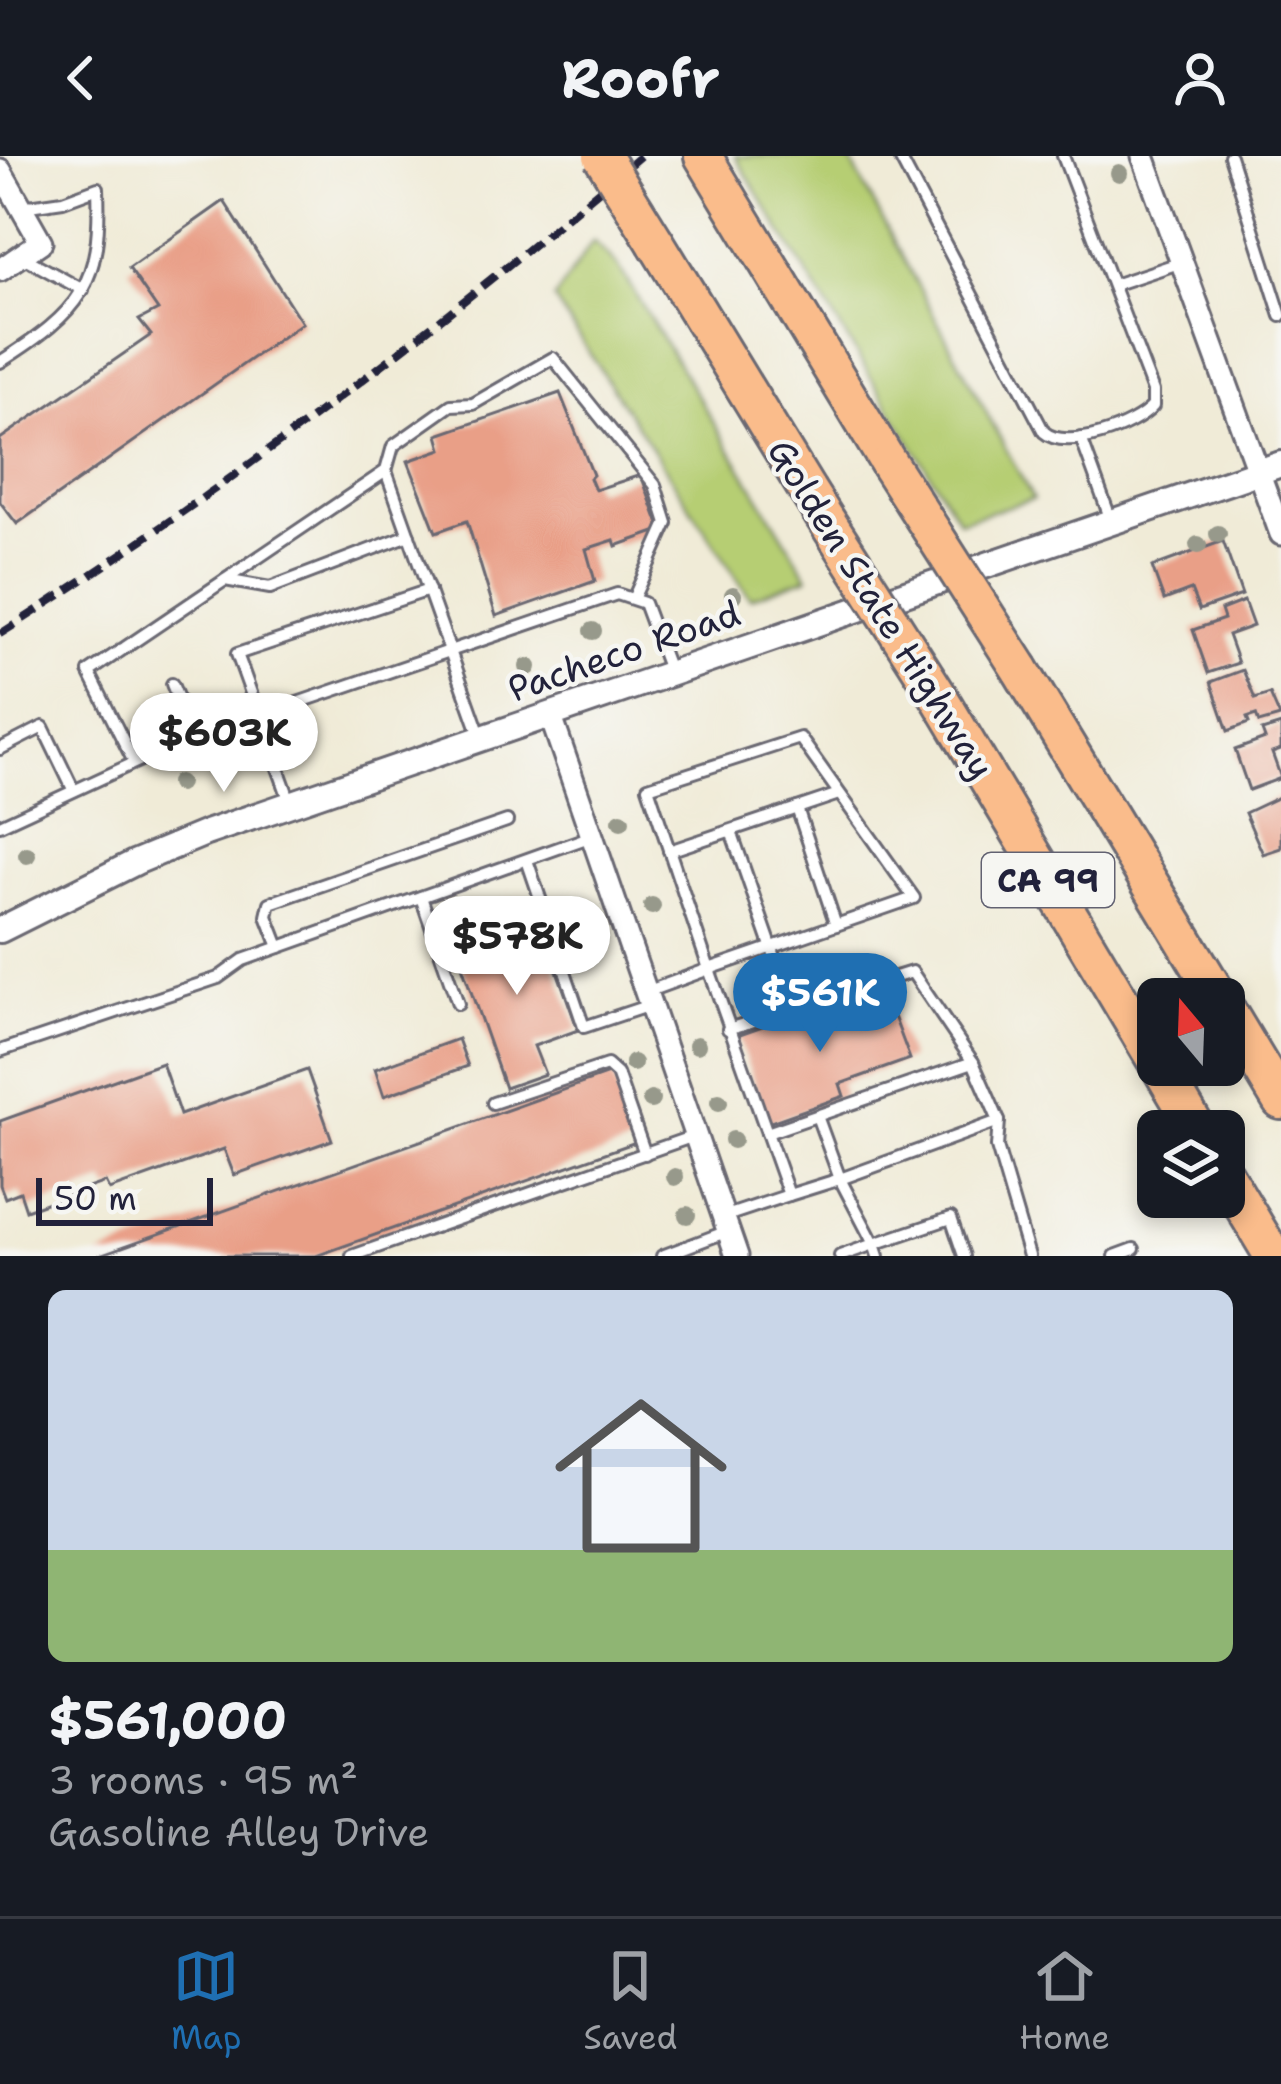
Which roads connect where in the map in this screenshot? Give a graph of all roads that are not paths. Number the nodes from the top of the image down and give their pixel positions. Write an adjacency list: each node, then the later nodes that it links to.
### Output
1 (602, 156): 55 (highway, Golden State Highway / CA 99, bridge)
2 (703, 156): 50 (highway, CA 99, bridge)
3 (899, 156): 16 (lane)
4 (1063, 156): 12 (lane)
5 (1143, 156): 10 (street)
6 (1230, 156): 14 (lane)
7 (0, 170): 8 (street)
8 (22, 207): 9 (street); 13 (lane)
9 (21, 256): 11 (street); 13 (lane)
10 (1182, 262): 12 (lane); 17 (street)
11 (0, 270)
12 (1113, 285): 16 (lane)
13 (83, 290): 15 (lane)
14 (1281, 316)
15 (0, 362)
16 (1082, 438): 19 (lane)
17 (1270, 468): 19 (street, Pacheco Road); 20 (street)
18 (386, 471): 21 (lane); 22 (lane); 24 (lane)
19 (1111, 522): 26 (street, Pacheco Road)
20 (1281, 534)
21 (409, 535): 22 (lane); 23 (lane)
22 (225, 580): 33 (lane)
23 (429, 590): 25 (lane); 29 (lane)
24 (634, 597): 25 (lane); 26 (lane)
25 (452, 651): 29 (lane); 31 (lane)
26 (670, 673): 28 (street, Pacheco Road)
27 (172, 684): 30 (lane)
28 (550, 714): 31 (street, Pacheco Road); 41 (street)
29 (260, 715): 30 (lane); 36 (lane)
30 (194, 738): 33 (lane)
31 (481, 738): 36 (street, Pacheco Road)
32 (0, 749): 34 (lane)
33 (134, 762): 34 (lane)
34 (73, 789): 38 (lane)
35 (839, 794): 37 (lane); 42 (lane); 45 (lane)
36 (291, 804): 46 (street, Pacheco Road)
37 (797, 808): 40 (lane); 45 (lane)
38 (1, 821)
39 (508, 821): 47 (lane)
40 (730, 831): 42 (lane); 48 (lane)
41 (592, 836): 43 (lane); 51 (street)
42 (670, 851): 49 (lane)
43 (527, 860): 44 (lane); 51 (lane)
44 (421, 897): 47 (lane); 52 (lane)
45 (836, 925): 48 (lane)
46 (0, 930)
47 (279, 947): 57 (lane)
48 (772, 947): 49 (lane); 53 (lane)
49 (709, 969): 51 (lane); 54 (lane)
50 (1207, 978)
51 (648, 998): 64 (street)
52 (458, 1004)
53 (794, 1009): 54 (lane); 58 (lane)
54 (728, 1029): 63 (lane)
55 (1137, 1029)
56 (1245, 1041): 59 (highway, CA 99)
57 (0, 1051)
58 (973, 1062): 61 (lane); 62 (lane)
59 (1281, 1101)
60 (493, 1103): 65 (lane)
61 (817, 1116): 63 (lane); 66 (lane)
62 (999, 1121): 66 (lane); 77 (lane)
63 (767, 1133): 67 (lane)
64 (695, 1136): 65 (lane); 69 (street)
65 (645, 1154): 72 (lane)
66 (840, 1179): 67 (lane); 70 (lane)
67 (789, 1195): 69 (lane)
68 (1245, 1209): 79 (highway)
69 (726, 1224): 73 (lane); 74 (street)
70 (876, 1250): 75 (lane); 76 (lane)
71 (1134, 1250): 78 (lane)
72 (352, 1256)
73 (662, 1256)
74 (736, 1256)
75 (840, 1256)
76 (964, 1256)
77 (1028, 1256)
78 (1115, 1256)
79 (1273, 1256)

